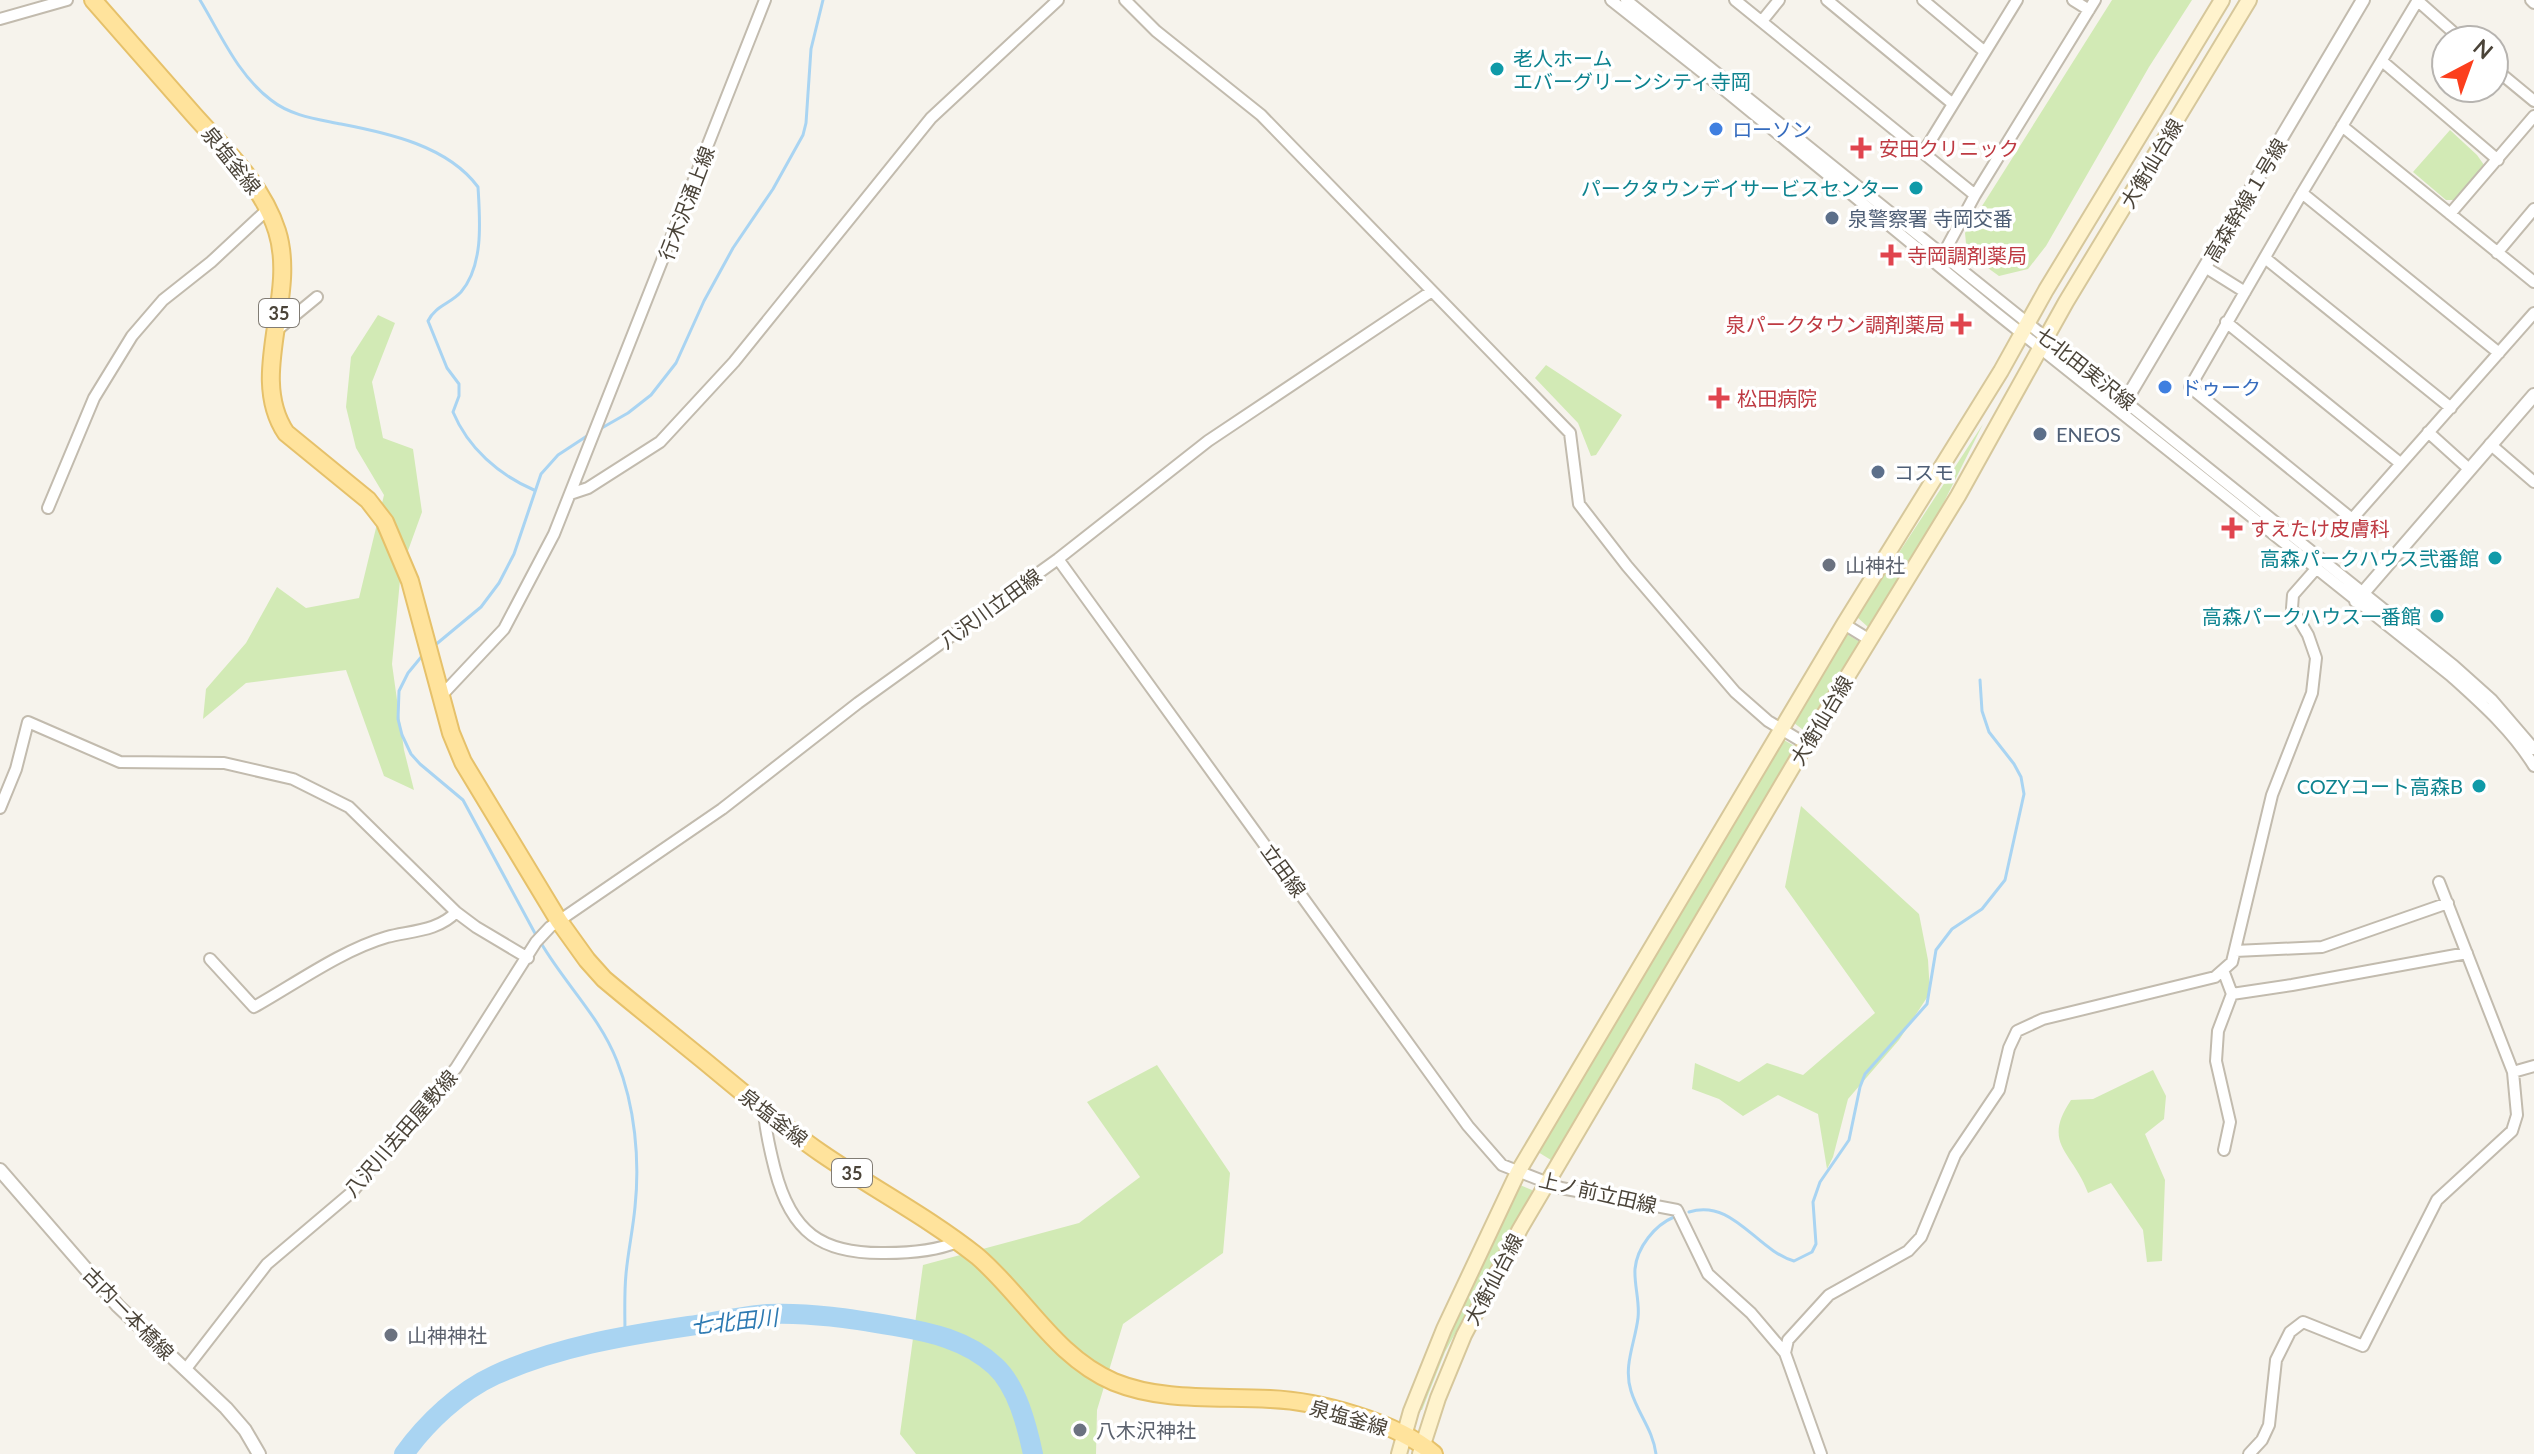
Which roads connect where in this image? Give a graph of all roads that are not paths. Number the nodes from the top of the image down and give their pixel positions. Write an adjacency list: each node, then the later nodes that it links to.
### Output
1 (67, 0): 19 (street)
2 (93, 0): 33 (main road, 泉塩釜線 / 35)
3 (765, 0): 58 (street, 行木沢涌上線)
4 (1058, 0): 58 (street)
5 (1125, 0): 41 (street)
6 (1611, 0): 38 (street)
7 (1626, 0): 38 (street)
8 (1735, 0): 20 (street)
9 (1779, 0): 20 (street)
10 (1827, 0): 26 (street)
11 (1923, 0): 22 (street)
12 (2017, 0): 22 (street)
13 (2073, 0): 18 (street)
14 (2222, 0): 46 (main road, 大衡仙台線)
15 (2249, 0): 48 (main road, 大衡仙台線)
16 (2363, 0): 39 (street, 高森幹線１号線)
17 (2418, 0): 21 (street); 23 (street)
18 (2092, 5): 32 (street)
19 (0, 19)
20 (1762, 21): 29 (street)
21 (2444, 24)
22 (1985, 52): 26 (street)
23 (2382, 61): 28 (street); 30 (street)
24 (2510, 81): 25 (street)
25 (2534, 101)
26 (1953, 104): 29 (street)
27 (2534, 116): 30 (street)
28 (2342, 126): 31 (street); 35 (street)
29 (1923, 153): 32 (street)
30 (2498, 160): 35 (street)
31 (2302, 193): 37 (street); 49 (street)
32 (1975, 195): 38 (street)
33 (268, 209): 47 (main road, 泉塩釜線 / 35); 59 (street)
34 (2534, 209): 36 (street)
35 (2450, 214): 36 (street)
36 (2497, 253): 40 (street)
37 (2265, 258): 42 (street); 52 (street)
38 (1940, 260): 46 (street)
39 (2205, 267): 42 (street); 51 (street, 高森幹線１号線)
40 (2534, 282)
41 (1432, 291): 60 (street, 八沢川立田線); 66 (street)
42 (2245, 292): 45 (street)
43 (317, 297): 47 (street)
44 (2534, 313): 49 (street)
45 (2226, 322): 55 (street); 55 (street)
46 (2025, 328): 48 (street); 63 (main road, 大衡仙台線)
47 (277, 330): 65 (main road, 泉塩釜線 / 35)
48 (2043, 342): 51 (street, 七北田実沢線); 61 (street); 64 (main road, 大衡仙台線)
49 (2499, 353): 52 (street)
50 (2534, 395): 54 (street)
51 (2126, 400): 62 (street, 七北田実沢線)
52 (2451, 408): 53 (street)
53 (2428, 432): 55 (street); 56 (street)
54 (2490, 444): 56 (street); 57 (street)
55 (2400, 463)
56 (2469, 469): 62 (street)
57 (2534, 482)
58 (570, 494): 65 (street, 行木沢涌上線)
59 (48, 508)
60 (1058, 559): 74 (street, 八沢川立田線); 86 (street, 立田線)
61 (2315, 570): 62 (street); 75 (street)
62 (2359, 597): 68 (street, 七北田実沢線); 69 (street)
63 (1844, 624): 64 (street); 66 (main road, 大衡仙台線)
64 (1870, 640): 67 (main road, 大衡仙台線)
65 (441, 696): 74 (main road, 泉塩釜線 / 35)
66 (1781, 729): 67 (street); 86 (main road, 大衡仙台線)
67 (1806, 744): 87 (main road, 大衡仙台線)
68 (2534, 749)
69 (2534, 766)
70 (0, 808): 73 (street)
71 (2439, 882): 72 (street)
72 (2448, 903): 75 (street); 76 (street)
73 (456, 912): 77 (street); 78 (street)
74 (554, 924): 77 (street, 八沢川立田線); 83 (main road, 泉塩釜線 / 35)
75 (2235, 951): 79 (street)
76 (2467, 953): 80 (street); 82 (street)
77 (529, 954): 90 (street, 八沢川去田屋敷線)
78 (210, 959)
79 (2223, 970): 80 (street); 89 (street)
80 (2232, 994): 84 (street)
81 (2534, 1066): 82 (street)
82 (2513, 1072): 96 (street)
83 (764, 1110): 88 (main road, 泉塩釜線 / 35); 88 (street)
84 (2224, 1150)
85 (0, 1170): 90 (street, 古内一本橋線)
86 (1518, 1172): 87 (street, 上ノ前立田線); 91 (main road, 大衡仙台線)
87 (1546, 1184): 89 (street, 上ノ前立田線); 92 (main road, 大衡仙台線)
88 (957, 1242): 91 (main road, 泉塩釜線 / 35)
89 (1785, 1353): 95 (street, 上ノ前立田線)
90 (185, 1370): 93 (street, 古内一本橋線)
91 (1404, 1434): 92 (main road, 泉塩釜線 / 35); 94 (main road, 大衡仙台線)
92 (1425, 1451)
93 (259, 1454)
94 (1399, 1454)
95 (1821, 1454)
96 (2249, 1454)

